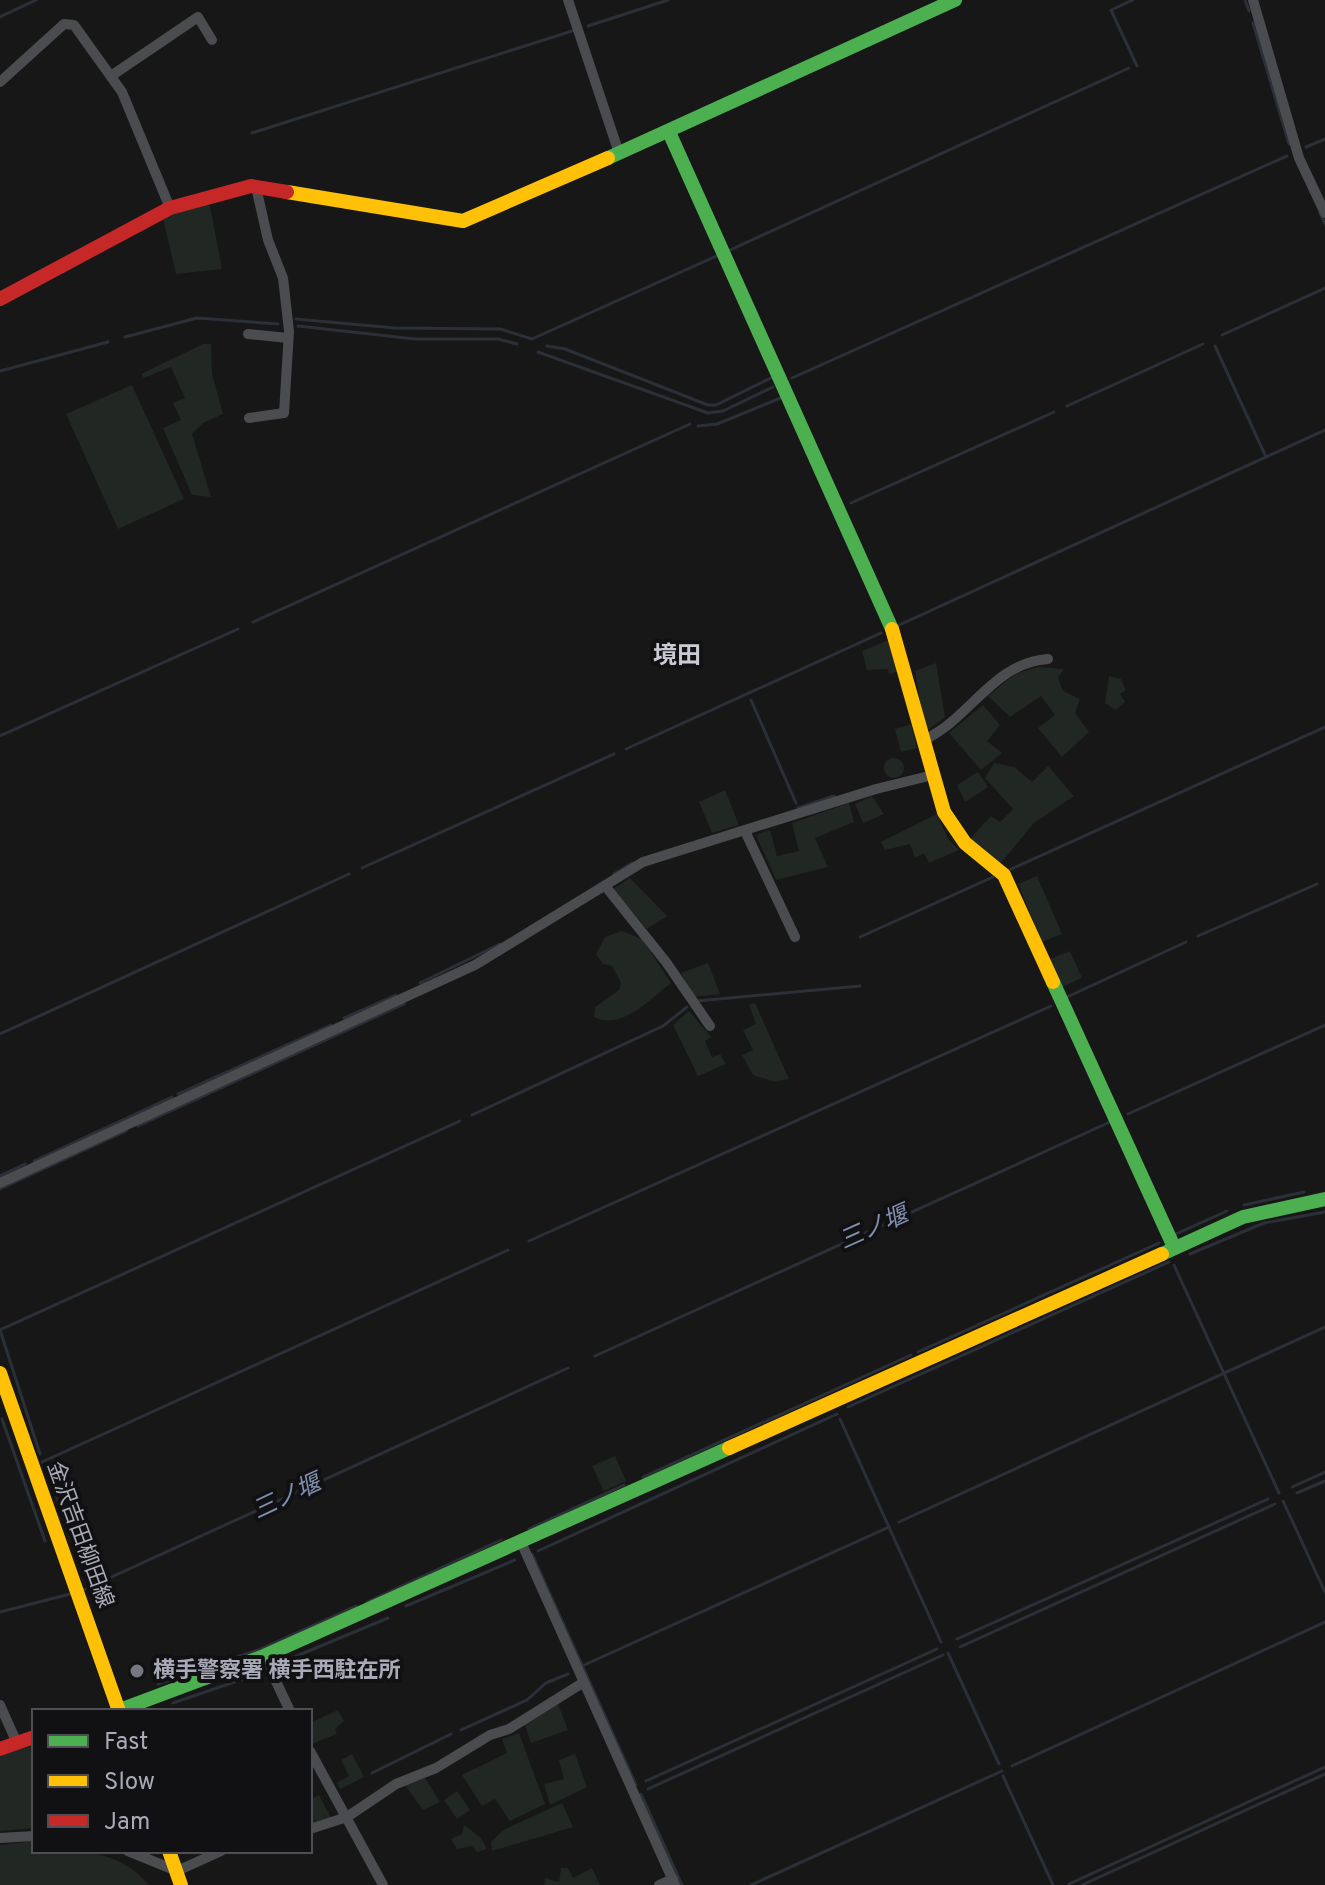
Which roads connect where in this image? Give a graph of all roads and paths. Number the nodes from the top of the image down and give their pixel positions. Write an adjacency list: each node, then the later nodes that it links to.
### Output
1 (568, 0): 8 (street)
2 (955, 0): 7 (street)
3 (1253, 0): 11 (street)
4 (212, 40): 5 (street)
5 (111, 76): 6 (street); 10 (street)
6 (0, 82)
7 (669, 132): 8 (street); 17 (street)
8 (619, 153): 9 (street)
9 (256, 187): 10 (street); 14 (street)
10 (170, 208): 12 (street)
11 (1325, 213)
12 (0, 299)
13 (248, 334): 14 (street)
14 (288, 338): 15 (street)
15 (249, 418)
16 (1048, 659): 17 (street)
17 (922, 742): 18 (street)
18 (933, 775): 19 (street); 25 (street)
19 (745, 831): 20 (street); 21 (street)
20 (606, 887): 22 (street); 23 (street)
21 (795, 937)
22 (710, 1026)
23 (0, 1183)
24 (1325, 1199): 25 (street)
25 (1174, 1247): 27 (street)
26 (0, 1373): 31 (street, 金沢吉田柳田線)
27 (521, 1542): 28 (street); 29 (street)
28 (264, 1656): 32 (street); 33 (street)
29 (584, 1682): 38 (street); 46 (street)
30 (0, 1705): 35 (street)
31 (117, 1709)
32 (123, 1709)
33 (289, 1709)
34 (32, 1738): 35 (street)
35 (17, 1743): 36 (street)
36 (0, 1749)
37 (312, 1755): 38 (street)
38 (347, 1817): 39 (street); 47 (street)
39 (312, 1828)
40 (32, 1836): 41 (street)
41 (0, 1838)
42 (132, 1853): 45 (street)
43 (170, 1853): 45 (street)
44 (218, 1853): 45 (street)
45 (179, 1878)
46 (674, 1882): 48 (street)
47 (383, 1885)
48 (659, 1885)

